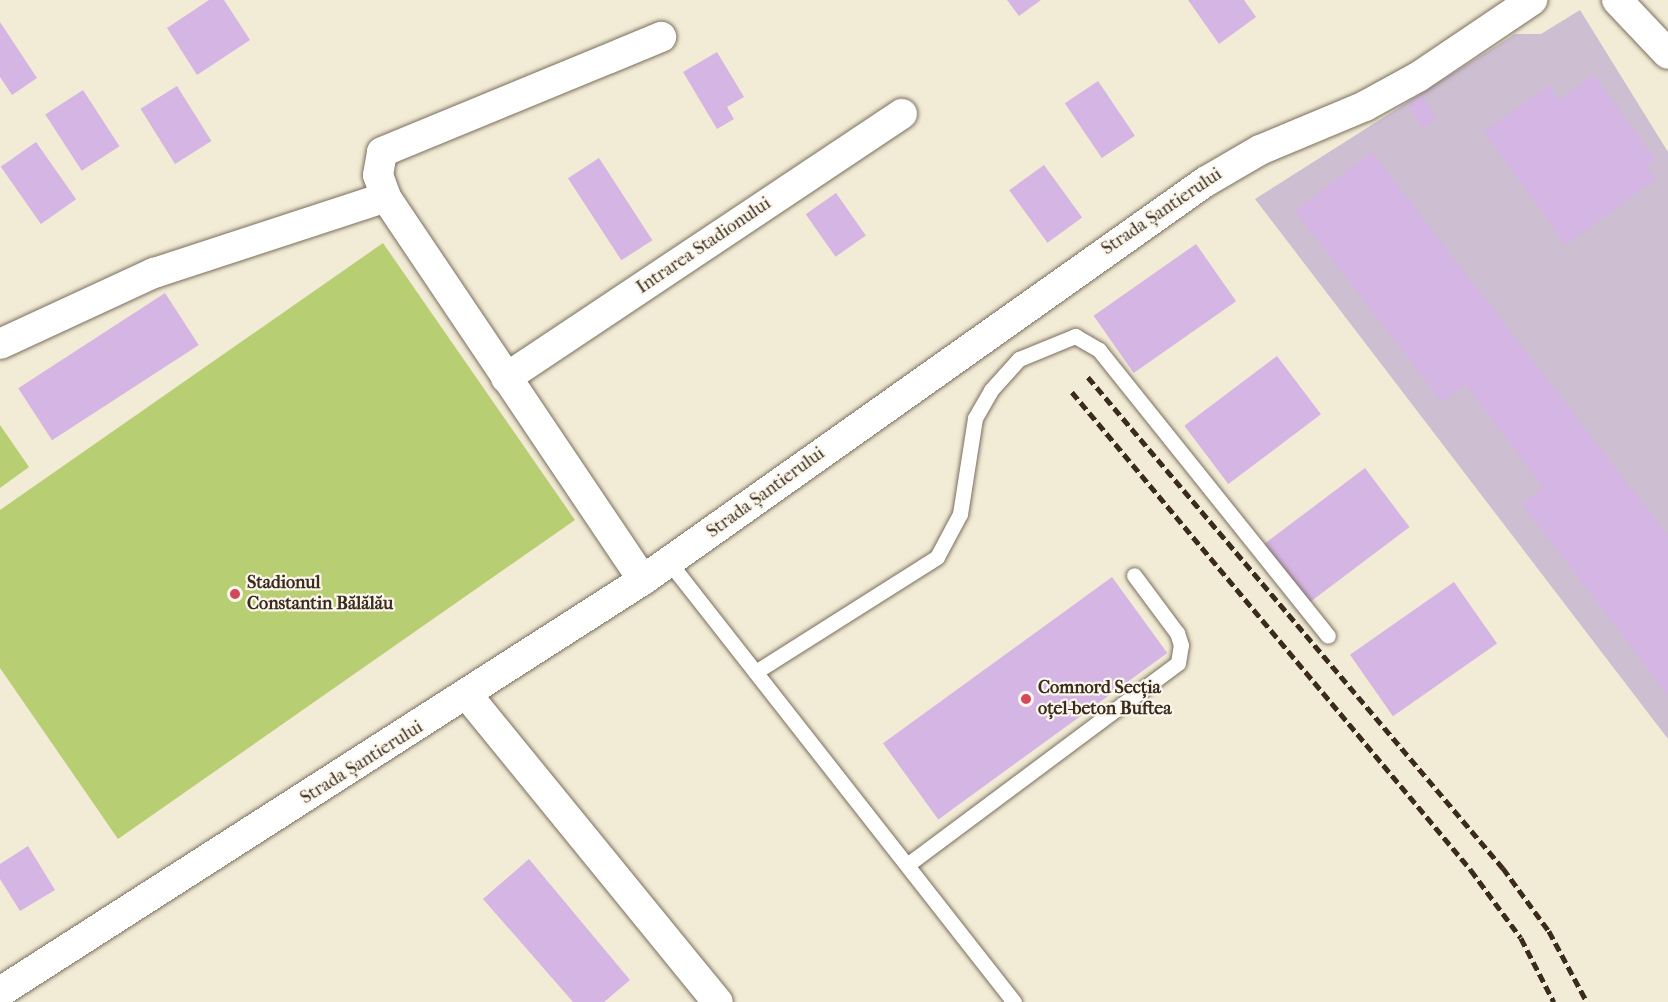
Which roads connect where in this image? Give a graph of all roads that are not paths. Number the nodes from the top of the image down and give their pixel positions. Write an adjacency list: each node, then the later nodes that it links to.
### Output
1 (1532, 0): 9 (street, Strada Șantierului)
2 (1617, 0): 4 (street)
3 (661, 37): 6 (street)
4 (1668, 54)
5 (902, 114): 8 (street, Intrarea Stadionului)
6 (386, 197): 7 (street); 8 (street)
7 (0, 344)
8 (506, 378): 11 (street)
9 (669, 562): 11 (street, Strada Șantierului); 13 (lane)
10 (1134, 575): 15 (lane)
11 (644, 580): 14 (street, Strada Șantierului)
12 (1328, 636): 13 (lane)
13 (757, 671): 15 (lane)
14 (468, 696): 16 (street, Strada Șantierului); 17 (street)
15 (907, 865): 18 (lane)
16 (0, 992)
17 (718, 1002)
18 (1014, 1002)

